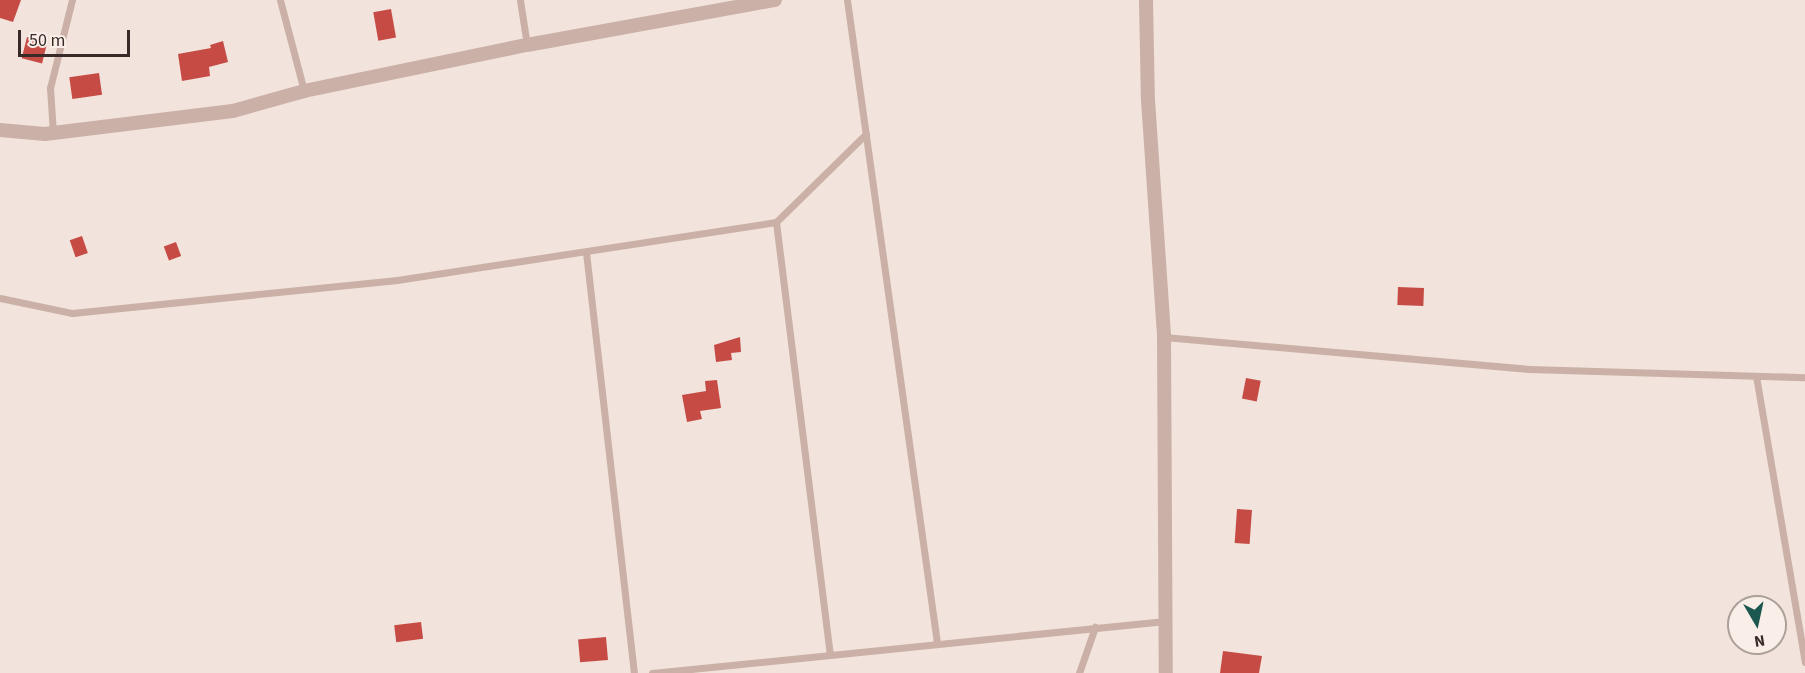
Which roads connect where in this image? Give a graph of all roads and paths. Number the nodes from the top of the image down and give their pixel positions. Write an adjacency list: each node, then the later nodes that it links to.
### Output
1 (72, 0): 11 (lane)
2 (280, 0): 9 (lane)
3 (520, 0): 8 (lane)
4 (775, 0): 7 (street)
5 (847, 0): 12 (lane)
6 (1146, 0): 16 (street)
7 (736, 4): 8 (street)
8 (527, 45): 9 (street)
9 (304, 91): 11 (street)
10 (0, 130): 11 (street)
11 (53, 133)
12 (866, 134): 13 (lane); 21 (lane)
13 (776, 222): 14 (lane); 22 (lane)
14 (586, 252): 15 (lane); 24 (lane)
15 (0, 298)
16 (1164, 336): 17 (lane); 19 (street)
17 (1756, 375): 18 (lane); 23 (lane)
18 (1805, 377)
19 (1166, 621): 20 (lane); 27 (street)
20 (1095, 627): 21 (lane); 26 (lane)
21 (937, 643): 22 (lane)
22 (830, 654): 25 (lane)
23 (1805, 662)
24 (634, 673)
25 (652, 673)
26 (1079, 673)
27 (1166, 673)

